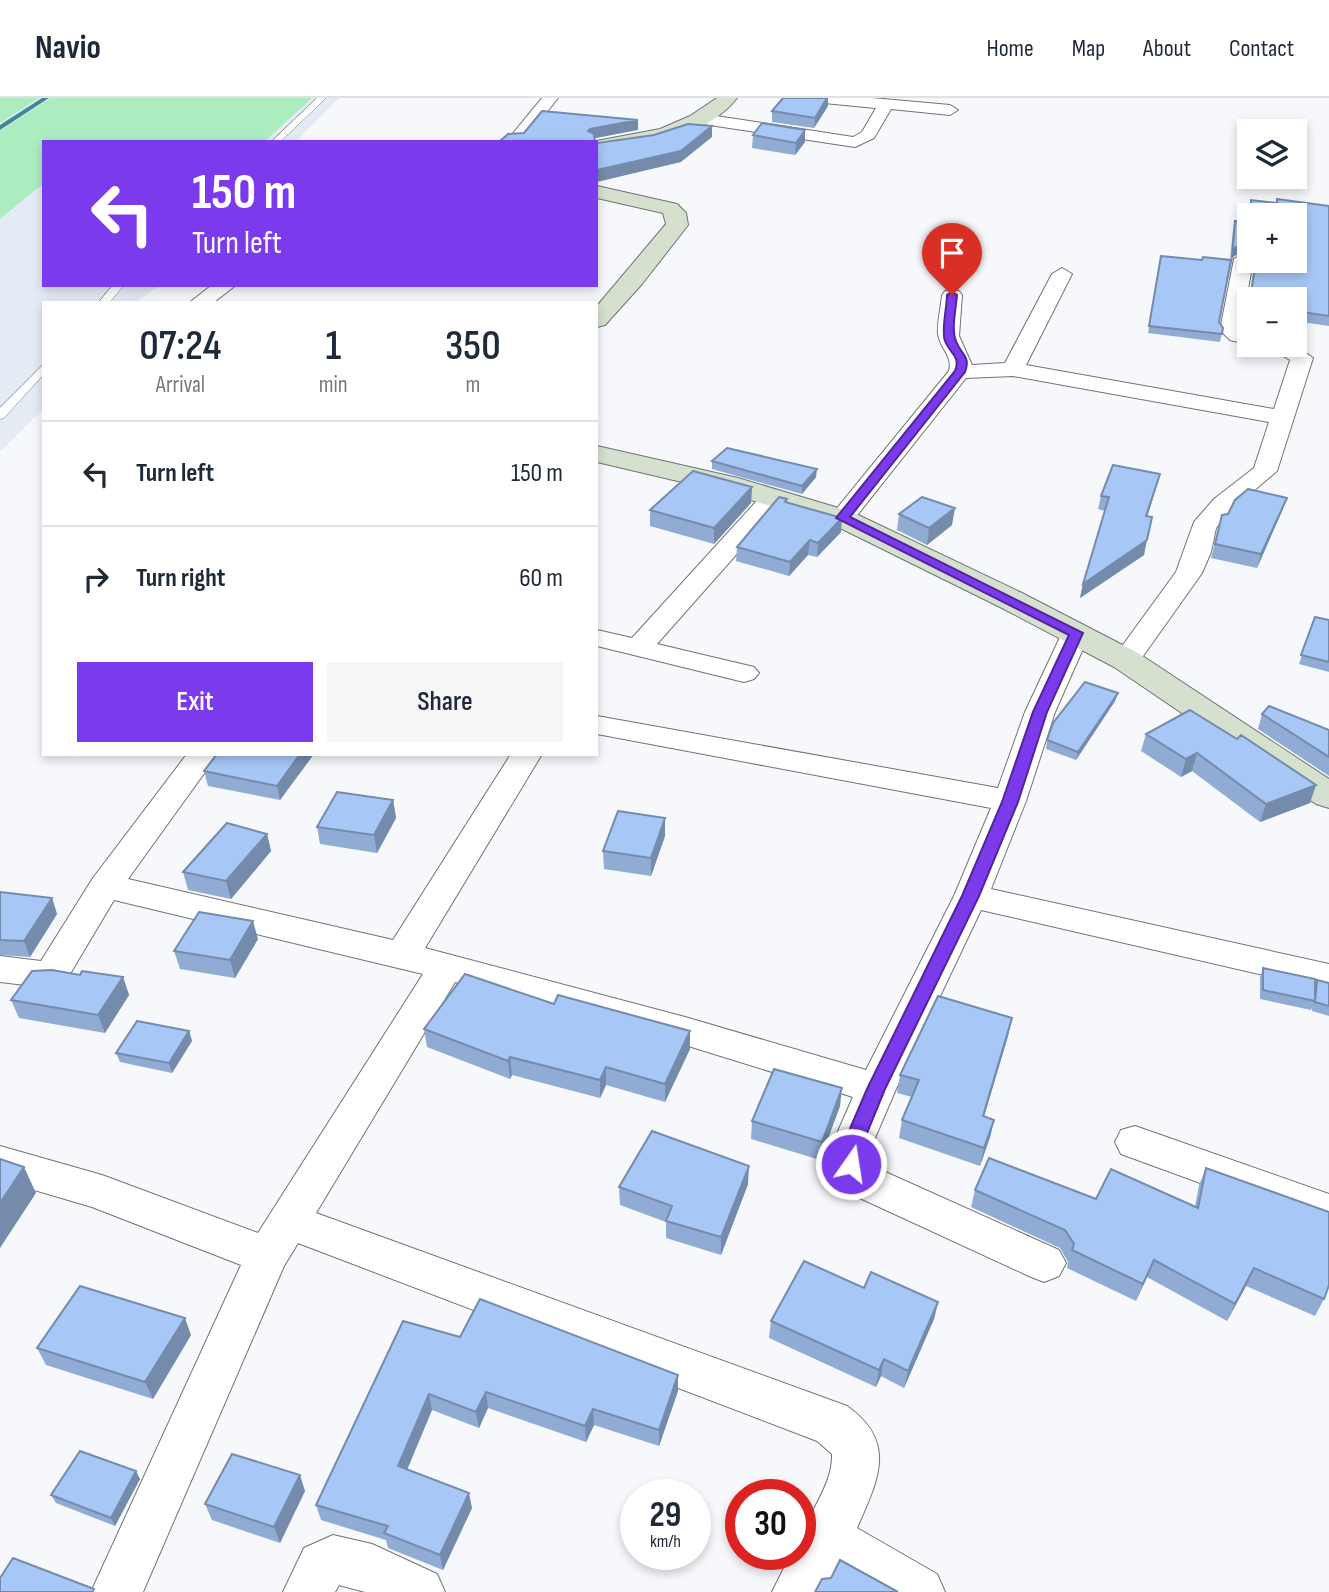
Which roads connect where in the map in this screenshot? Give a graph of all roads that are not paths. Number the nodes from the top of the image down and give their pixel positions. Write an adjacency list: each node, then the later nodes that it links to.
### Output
1 (322, 98): 8 (lane)
2 (550, 98): 9 (street)
3 (728, 98): 7 (street)
4 (824, 98): 5 (street)
5 (886, 104): 6 (street); 7 (street)
6 (950, 110)
7 (703, 119): 10 (street)
8 (277, 140)
9 (516, 140)
10 (598, 146)
11 (598, 194): 19 (street)
12 (1062, 274): 23 (street)
13 (117, 287): 17 (lane)
14 (223, 287): 18 (street)
15 (1237, 294): 20 (street)
16 (952, 295): 24 (street)
17 (105, 301)
18 (202, 301)
19 (598, 319)
20 (1237, 336)
21 (1307, 356): 26 (street)
22 (42, 369): 25 (lane)
23 (1013, 369): 24 (street); 26 (street)
24 (960, 372): 29 (street)
25 (0, 415)
26 (1283, 418): 33 (street)
27 (598, 454): 28 (street)
28 (773, 498): 29 (street); 32 (street)
29 (842, 518): 30 (street)
30 (1076, 633): 33 (street); 39 (street)
31 (598, 640): 32 (street)
32 (638, 648): 34 (street)
33 (1126, 660): 38 (street)
34 (744, 673)
35 (598, 725): 39 (street)
36 (202, 756): 40 (street)
37 (526, 756): 42 (street)
38 (1329, 796)
39 (1010, 802): 41 (street)
40 (105, 887): 42 (street); 44 (street)
41 (971, 896): 45 (street); 46 (street)
42 (401, 957): 43 (street)
43 (445, 968): 46 (street); 50 (street)
44 (0, 969)
45 (1329, 977)
46 (876, 1089): 51 (street)
47 (1135, 1142): 49 (street)
48 (0, 1163): 50 (street)
49 (1329, 1212)
50 (278, 1238): 52 (street); 53 (street)
51 (1044, 1263)
52 (827, 1538): 56 (street); 57 (street)
53 (117, 1592)
54 (309, 1592): 55 (street)
55 (419, 1592)
56 (798, 1592)
57 (919, 1592)

